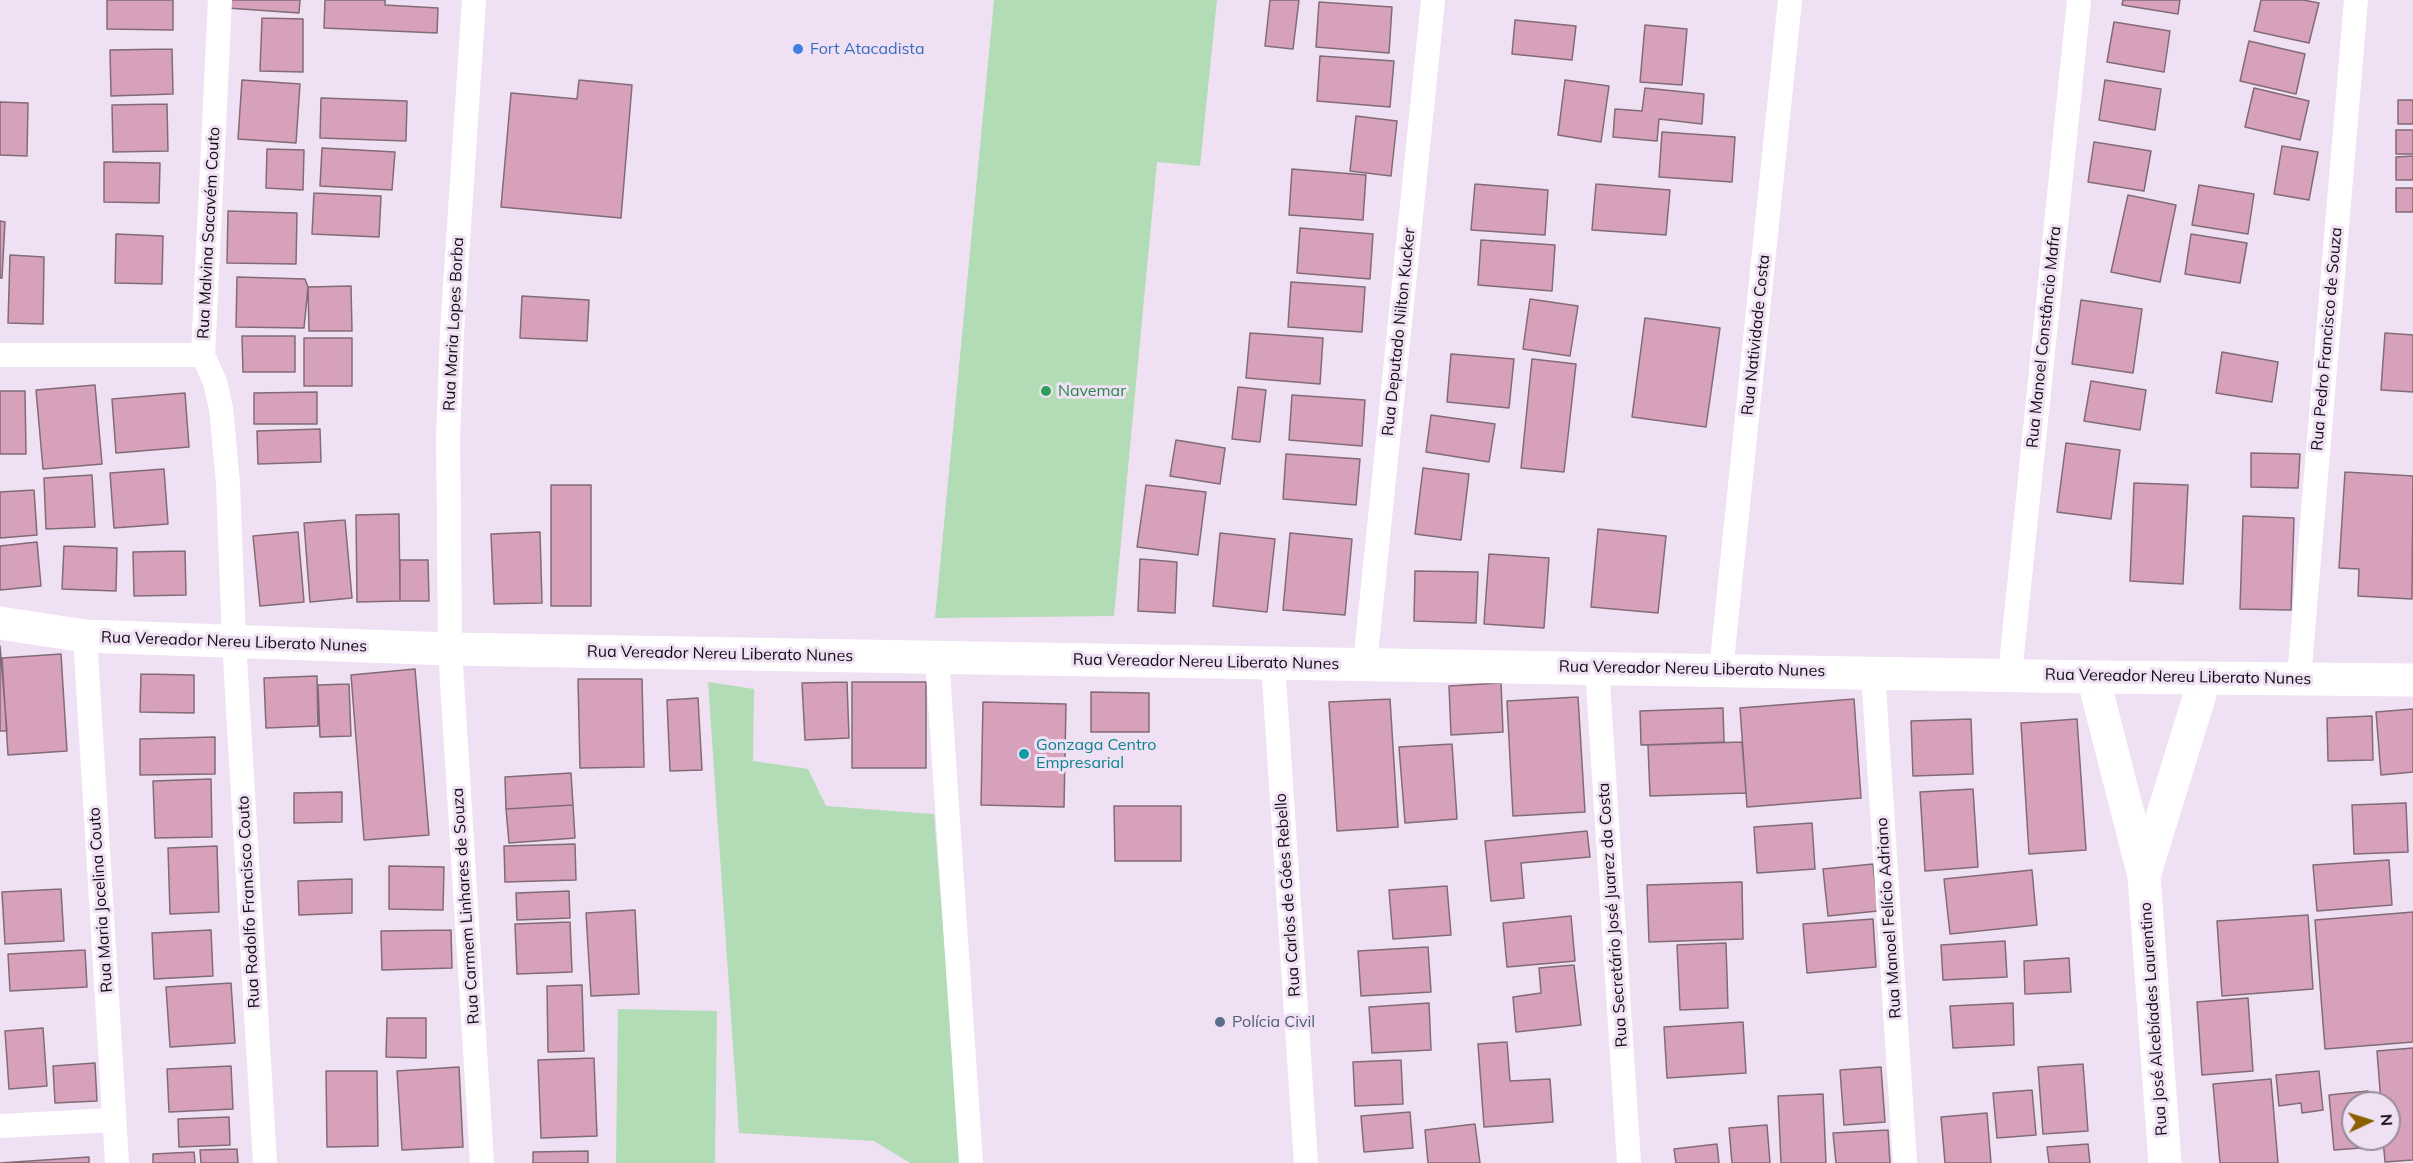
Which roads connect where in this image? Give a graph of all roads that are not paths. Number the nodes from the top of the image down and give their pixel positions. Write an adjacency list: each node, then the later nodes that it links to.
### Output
1 (220, 0): 8 (street, Rua Malvina Sacavém Couto)
2 (474, 0): 12 (street, Rua Maria Lopes Borba)
3 (1432, 0): 15 (street, Rua Deputado Nilton Kucker)
4 (1790, 0): 17 (street, Rua Natividade Costa)
5 (2079, 0): 19 (street, Rua Manoel Constâncio Mafra)
6 (2356, 0): 22 (street, Rua Pedro Francisco de Souza)
7 (0, 355): 8 (street)
8 (203, 355): 11 (street, Rua Malvina Sacavém Couto)
9 (0, 622): 10 (main road, Rua Vereador Nereu Liberato Nunes)
10 (85, 636): 11 (main road, Rua Vereador Nereu Liberato Nunes); 25 (street, Rua Maria Jocelina Couto)
11 (234, 642): 12 (main road, Rua Vereador Nereu Liberato Nunes); 28 (street, Rua Rodolfo Francisco Couto)
12 (450, 649): 13 (main road, Rua Vereador Nereu Liberato Nunes); 29 (street, Rua Carmem Linhares de Souza)
13 (937, 657): 14 (main road, Rua Vereador Nereu Liberato Nunes); 30 (street)
14 (1273, 663): 15 (main road, Rua Vereador Nereu Liberato Nunes); 31 (street, Rua Carlos de Góes Rebello)
15 (1365, 664): 16 (main road, Rua Vereador Nereu Liberato Nunes)
16 (1597, 668): 17 (main road, Rua Vereador Nereu Liberato Nunes); 32 (street, Rua Secretário José Juarez da Costa)
17 (1721, 670): 18 (main road, Rua Vereador Nereu Liberato Nunes)
18 (1873, 672): 19 (main road, Rua Vereador Nereu Liberato Nunes); 33 (street, Rua Manoel Felício Adriano)
19 (2010, 674): 20 (main road, Rua Vereador Nereu Liberato Nunes)
20 (2093, 677): 21 (main road, Rua Vereador Nereu Liberato Nunes); 24 (main road, Rua José Alcebíades Laurentino)
21 (2205, 678): 22 (main road, Rua Vereador Nereu Liberato Nunes); 24 (main road, Rua José Alcebíades Laurentino)
22 (2299, 678): 23 (main road, Rua Vereador Nereu Liberato Nunes)
23 (2413, 680)
24 (2144, 876): 34 (main road, Rua José Alcebíades Laurentino)
25 (114, 1120): 26 (street); 27 (street, Rua Maria Jocelina Couto)
26 (0, 1126)
27 (117, 1163)
28 (265, 1163)
29 (482, 1163)
30 (971, 1163)
31 (1306, 1163)
32 (1629, 1163)
33 (1905, 1163)
34 (2165, 1163)

